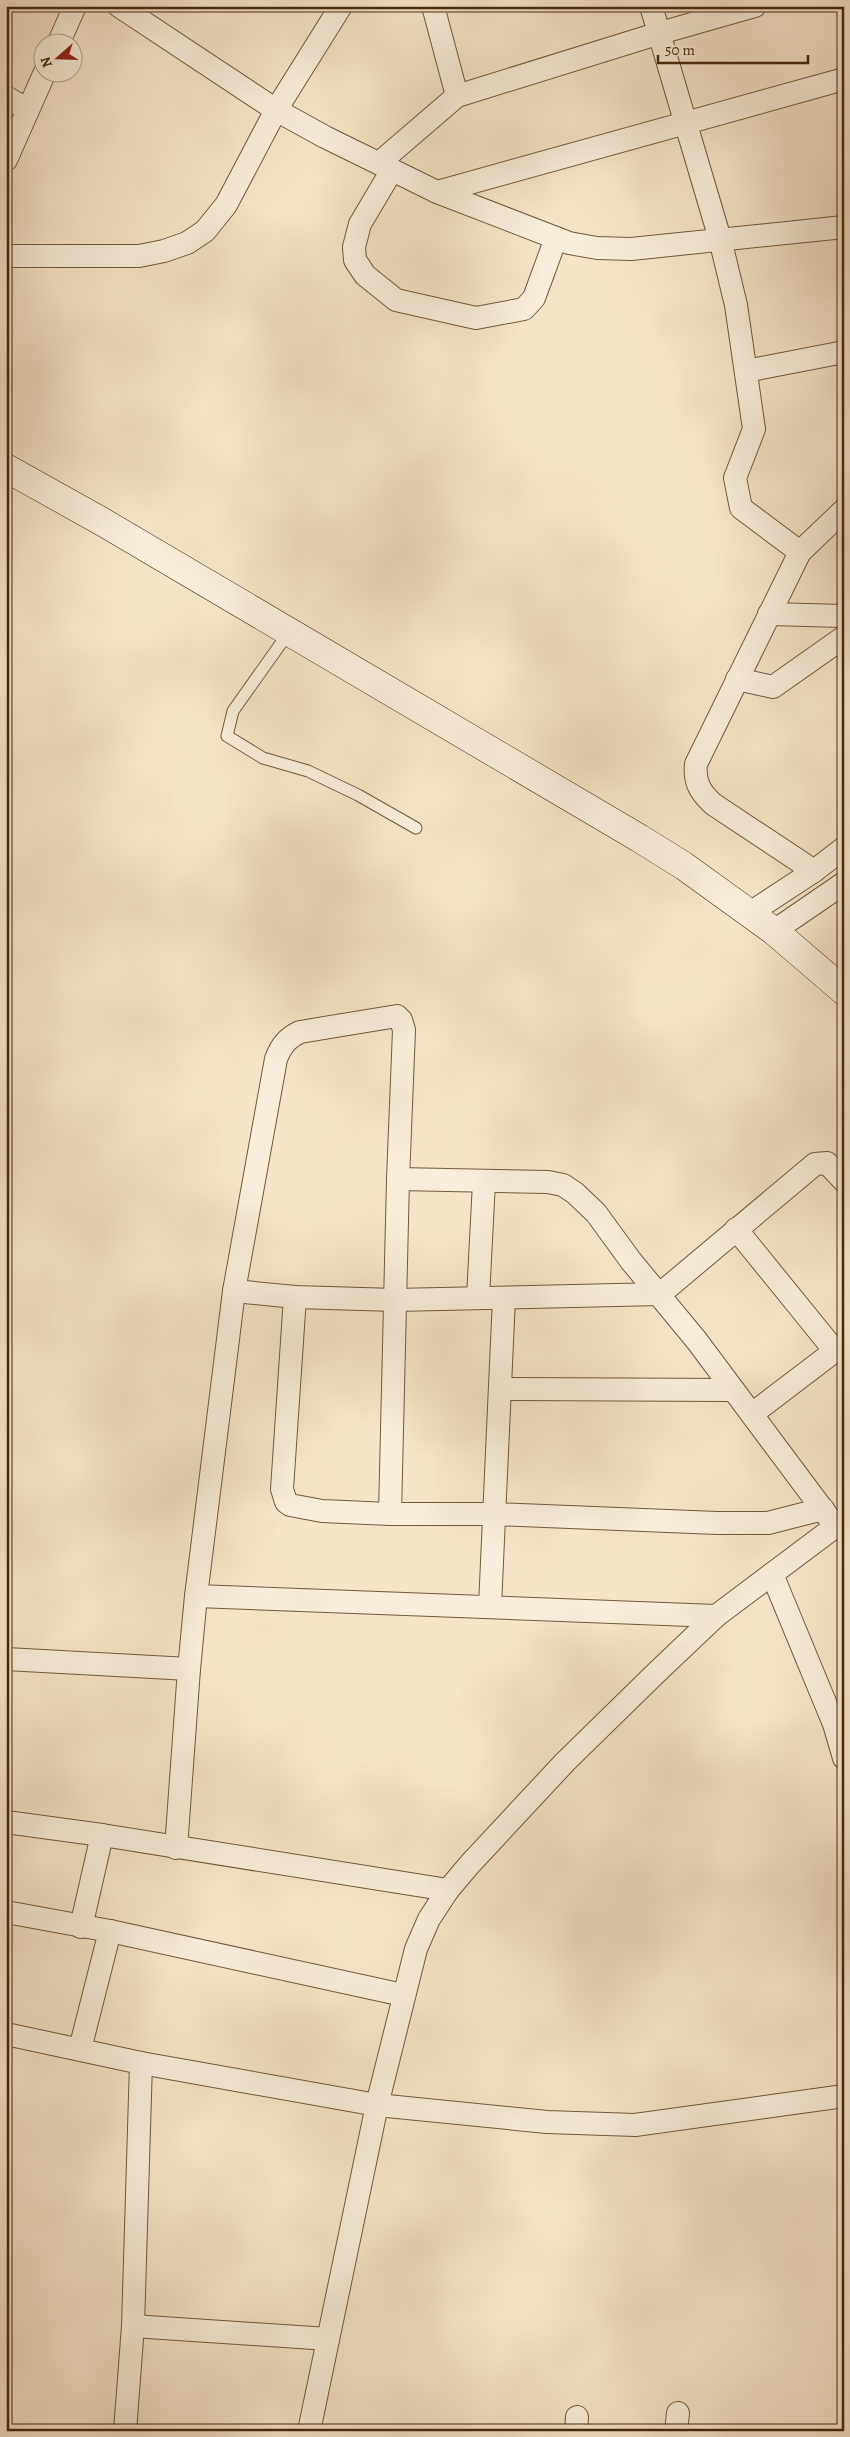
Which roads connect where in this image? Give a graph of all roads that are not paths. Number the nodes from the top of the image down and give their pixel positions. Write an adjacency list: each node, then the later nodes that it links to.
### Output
1 (75, 6): 7 (street)
2 (119, 6): 14 (street)
3 (342, 6): 14 (street)
4 (433, 6): 11 (street)
5 (651, 6): 8 (street)
6 (755, 6): 8 (street)
7 (63, 32)
8 (660, 32): 11 (street); 15 (street)
9 (844, 79): 15 (street)
10 (41, 82): 13 (street)
11 (457, 96): 17 (street)
12 (6, 97): 13 (street)
13 (28, 110): 16 (street)
14 (276, 110): 17 (street); 22 (street)
15 (686, 122): 18 (street); 21 (street)
16 (6, 160)
17 (385, 167): 18 (street); 20 (street)
18 (437, 192): 20 (street)
19 (844, 228): 21 (street)
20 (556, 238): 21 (street)
21 (720, 239): 24 (street)
22 (6, 256)
23 (844, 352): 24 (street)
24 (746, 370): 27 (street)
25 (6, 468): 30 (main road)
26 (844, 510): 27 (street)
27 (800, 552): 28 (street)
28 (769, 614): 29 (street); 32 (street)
29 (844, 616)
30 (289, 632): 33 (lane); 37 (main road)
31 (844, 637): 32 (street)
32 (737, 679): 35 (street)
33 (416, 828)
34 (844, 848): 35 (street)
35 (814, 871): 37 (street)
36 (844, 883): 38 (street)
37 (750, 913): 38 (main road)
38 (774, 931): 39 (main road)
39 (844, 991)
40 (398, 1179): 42 (street); 44 (street); 49 (street)
41 (844, 1181): 43 (street)
42 (484, 1182): 45 (street); 47 (street)
43 (736, 1229): 45 (street); 50 (street)
44 (234, 1291): 46 (street); 58 (street)
45 (660, 1294): 48 (street); 52 (street)
46 (295, 1297): 49 (street); 54 (street)
47 (478, 1298): 48 (street); 49 (street)
48 (504, 1298): 51 (street)
49 (395, 1300): 54 (street)
50 (839, 1348): 53 (street)
51 (500, 1389): 52 (street); 55 (street)
52 (733, 1390): 53 (street)
53 (752, 1414): 56 (street)
54 (390, 1514): 55 (street)
55 (493, 1514): 56 (street); 59 (street)
56 (834, 1518): 57 (street)
57 (772, 1574): 60 (street); 63 (street)
58 (196, 1596): 59 (street); 62 (street)
59 (490, 1606): 60 (street)
60 (716, 1616): 67 (street)
61 (6, 1659): 62 (street)
62 (189, 1669): 66 (street)
63 (844, 1758)
64 (6, 1822): 65 (street)
65 (102, 1835): 66 (street); 69 (street)
66 (176, 1848): 67 (street)
67 (448, 1890): 71 (street)
68 (6, 1912): 69 (street)
69 (81, 1926): 70 (street)
70 (110, 1931): 71 (street); 73 (street)
71 (403, 1995): 76 (street)
72 (6, 2034): 73 (street)
73 (80, 2049): 74 (street)
74 (141, 2063): 76 (street); 77 (street)
75 (844, 2096): 76 (street)
76 (377, 2106): 78 (street)
77 (133, 2326): 78 (street); 79 (street)
78 (328, 2339): 80 (street)
79 (125, 2431)
80 (309, 2431)

